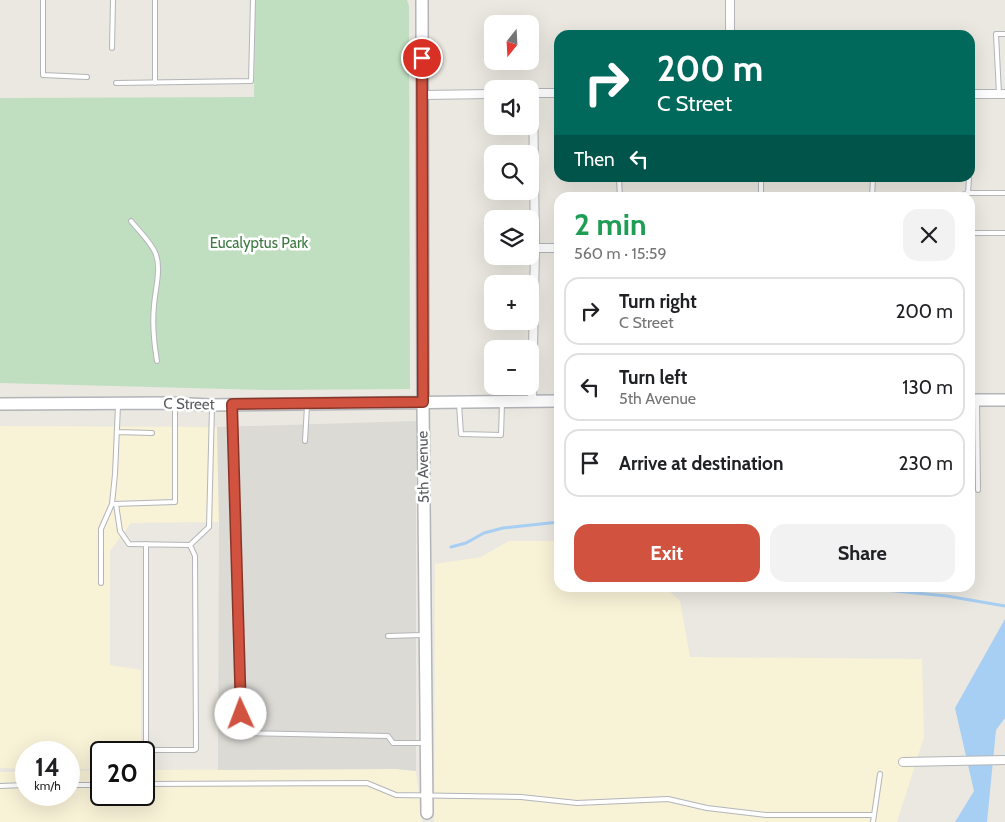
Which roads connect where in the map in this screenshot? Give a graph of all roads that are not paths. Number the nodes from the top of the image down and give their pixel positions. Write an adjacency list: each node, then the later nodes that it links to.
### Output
1 (43, 0): 10 (lane)
2 (113, 0): 9 (lane)
3 (155, 0): 11 (lane)
4 (253, 0): 11 (lane)
5 (422, 0): 18 (street, 5th Avenue)
6 (730, 0): 7 (street)
7 (730, 30)
8 (1005, 34): 17 (lane)
9 (112, 48)
10 (87, 77)
11 (155, 83): 12 (lane)
12 (116, 84)
13 (539, 93): 14 (street)
14 (554, 93)
15 (484, 94): 18 (street)
16 (975, 94): 17 (street)
17 (1002, 94)
18 (423, 95): 34 (street, 5th Avenue)
19 (533, 135): 22 (street)
20 (975, 193): 21 (lane)
21 (1005, 193)
22 (534, 210)
23 (131, 221): 29 (lane)
24 (975, 233): 25 (lane)
25 (1005, 233)
26 (539, 248): 27 (street)
27 (554, 248)
28 (535, 265): 32 (street)
29 (157, 361)
30 (975, 400): 31 (street)
31 (1005, 400)
32 (532, 401): 33 (street, C Street); 36 (street, C Street)
33 (554, 401)
34 (423, 402): 35 (street, C Street); 39 (street, C Street); 52 (street, 5th Avenue)
35 (458, 402): 36 (street, C Street); 36 (lane)
36 (502, 402)
37 (118, 403): 38 (street, C Street); 40 (street, C Street); 44 (lane)
38 (174, 403): 42 (street, C Street); 48 (lane)
39 (307, 403): 41 (street, C Street); 46 (lane)
40 (0, 404)
41 (232, 404): 42 (street, C Street); 54 (lane)
42 (212, 405): 50 (lane)
43 (975, 422): 47 (lane)
44 (117, 432): 45 (lane); 48 (lane)
45 (152, 434)
46 (305, 442)
47 (978, 490)
48 (114, 504): 49 (lane); 51 (lane)
49 (146, 544): 50 (lane); 50 (lane)
50 (190, 545)
51 (101, 583)
52 (425, 635): 53 (lane); 54 (street, 5th Avenue)
53 (388, 636)
54 (426, 743): 61 (street, 5th Avenue)
55 (1005, 760): 56 (street)
56 (903, 762)
57 (880, 774): 62 (lane)
58 (155, 784): 61 (lane)
59 (0, 786): 60 (lane)
60 (15, 786)
61 (426, 796): 62 (lane); 63 (street, 5th Avenue)
62 (874, 815): 64 (lane)
63 (427, 818)
64 (873, 822)

